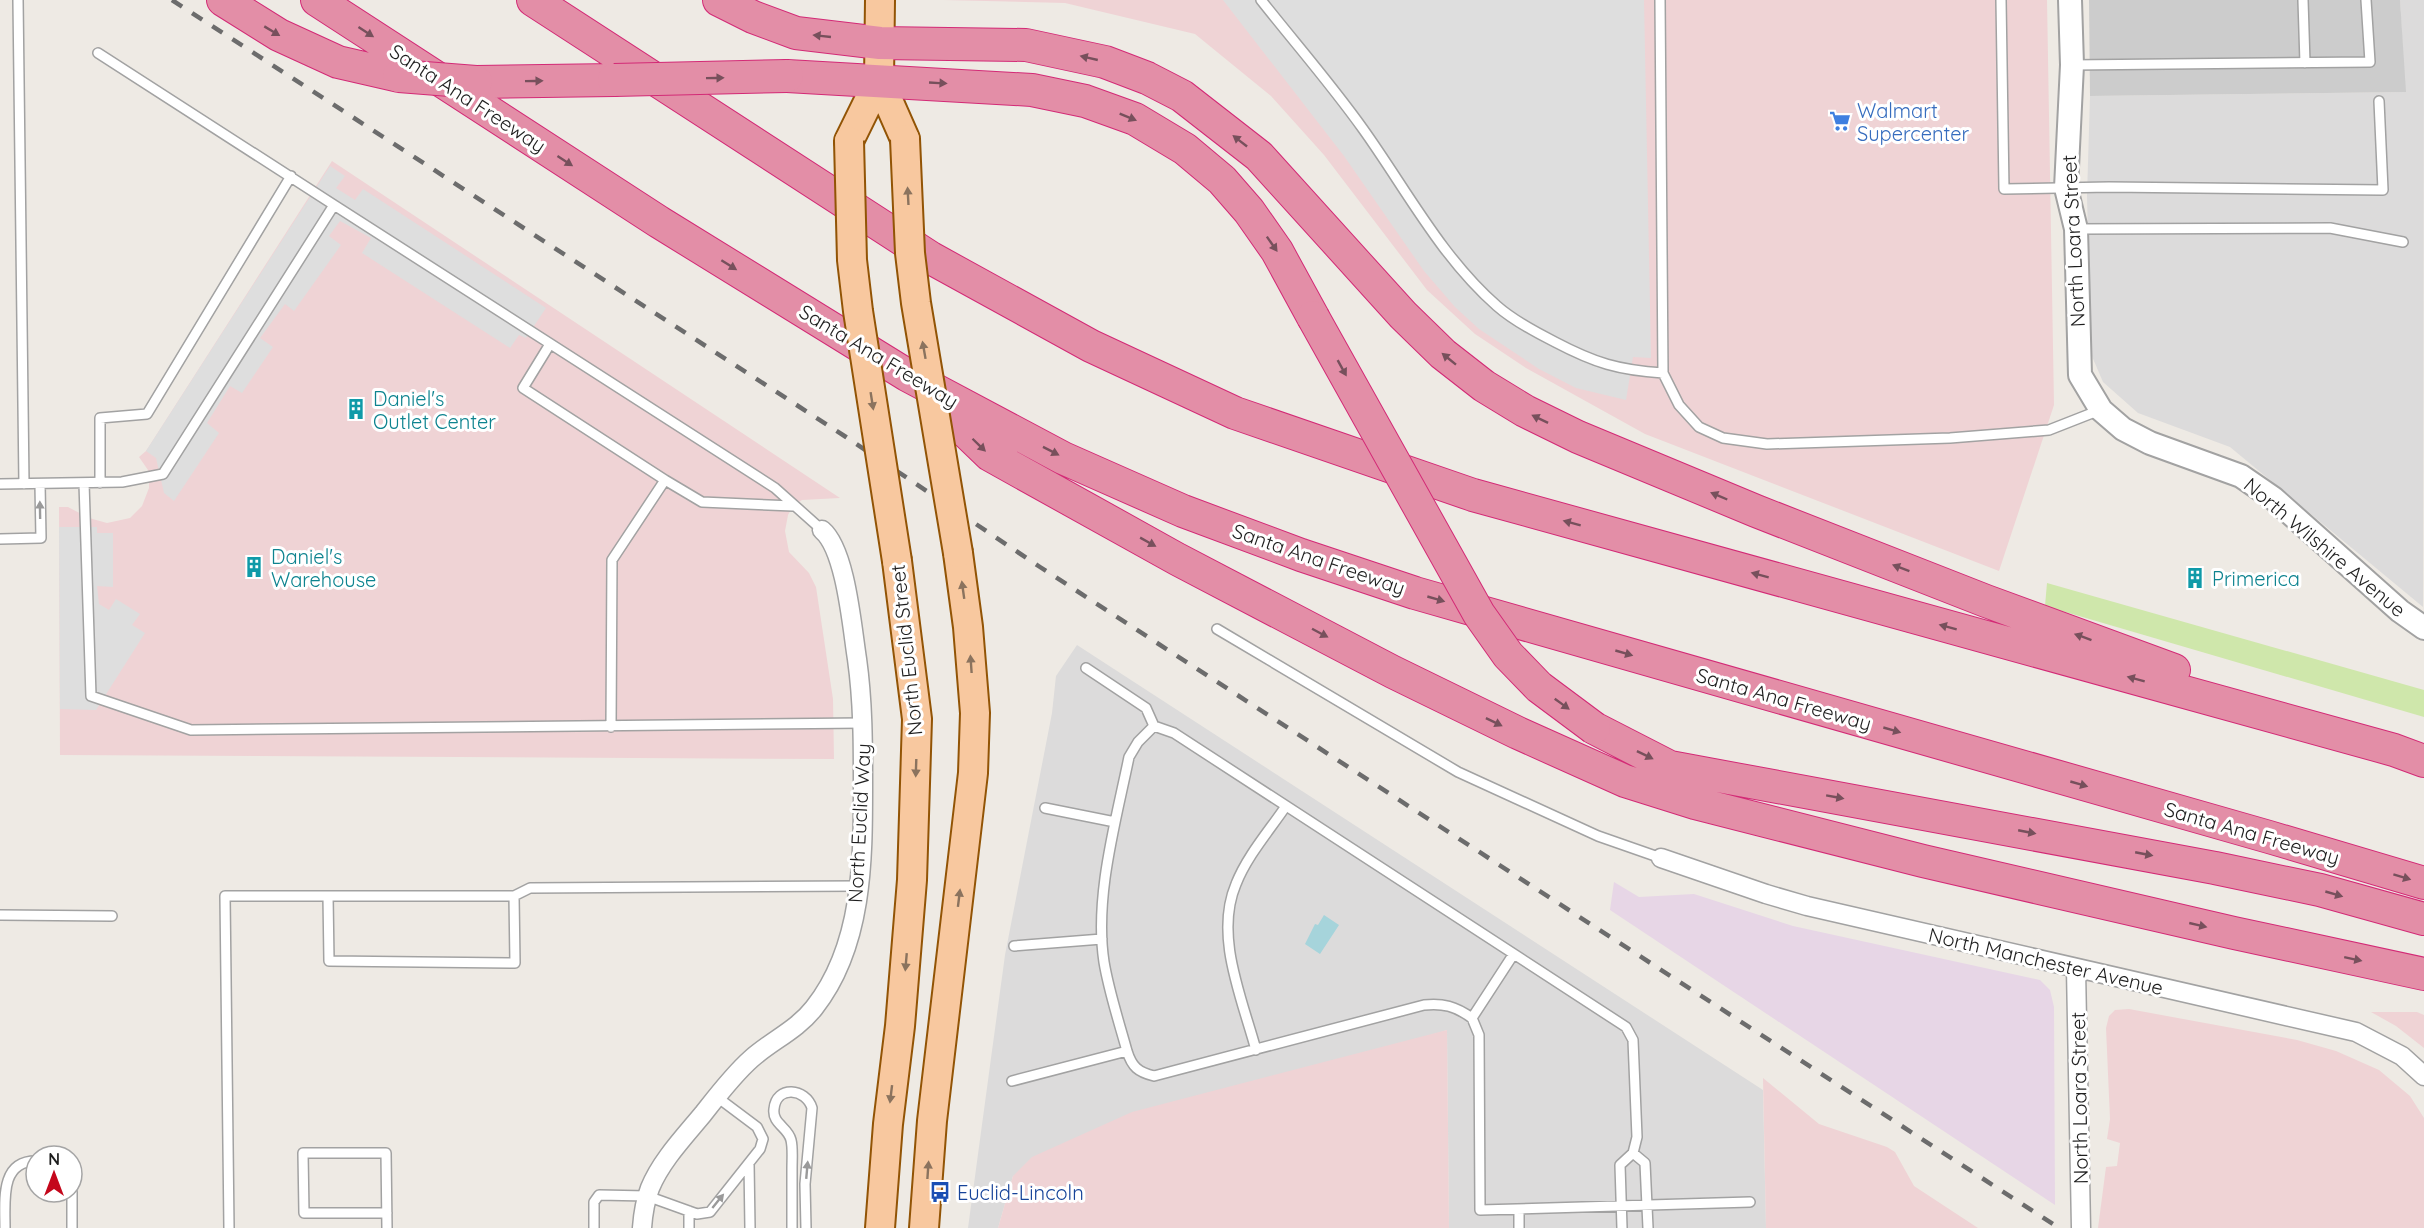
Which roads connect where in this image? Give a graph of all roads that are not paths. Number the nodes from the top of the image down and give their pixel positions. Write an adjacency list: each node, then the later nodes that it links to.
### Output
1 (18, 0): 33 (lane)
2 (223, 0): 17 (highway, one-way to 17, bridge)
3 (317, 0): 26 (highway, Santa Ana Freeway, one-way to 26)
4 (533, 0): 44 (highway, one-way to 4)
5 (719, 0): 13 (highway, one-way to 5)
6 (880, 0): 13 (main road, North Euclid Street)
7 (1261, 0): 25 (lane)
8 (1660, 0): 25 (lane)
9 (2001, 0): 20 (lane)
10 (2070, 0): 16 (street, North Loara Street)
11 (2303, 0): 15 (lane)
12 (2366, 0): 15 (lane)
13 (880, 43): 17 (main road, North Euclid Street); 44 (highway, one-way to 13)
14 (98, 53): 19 (lane)
15 (2305, 63): 16 (lane)
16 (2072, 65): 20 (street, North Loara Street)
17 (879, 80): 56 (highway, one-way to 56, bridge); 89 (main road, North Euclid Street, one-way to 89, bridge); 90 (main road, North Euclid Street, one-way to 17, bridge)
18 (2379, 101): 20 (lane)
19 (291, 176): 21 (lane); 31 (lane)
20 (2066, 188): 22 (street, North Loara Street)
21 (334, 205): 24 (lane); 31 (lane)
22 (2076, 229): 23 (lane); 27 (street, North Loara Street)
23 (2403, 242)
24 (550, 344): 29 (lane); 35 (lane)
25 (1663, 373): 28 (lane)
26 (907, 375): 50 (highway, Santa Ana Freeway, one-way to 50); 61 (highway, one-way to 61)
27 (2080, 375): 28 (street, North Wilshire Avenue)
28 (2101, 410): 38 (street, North Wilshire Avenue)
29 (665, 480): 35 (lane); 43 (lane)
30 (84, 483): 31 (lane); 34 (lane); 43 (lane)
31 (100, 483)
32 (0, 484): 33 (lane)
33 (24, 484): 34 (lane)
34 (40, 484): 37 (lane, one-way to 34)
35 (793, 506): 36 (lane)
36 (822, 530): 41 (street, North Euclid Way)
37 (0, 539)
38 (2424, 628)
39 (1217, 629): 49 (lane)
40 (1086, 668): 42 (lane)
41 (863, 723): 43 (lane); 51 (street, North Euclid Way)
42 (1154, 726): 46 (lane); 48 (lane)
43 (611, 727)
44 (2394, 750): 45 (highway)
45 (2424, 761)
46 (1286, 806): 59 (lane); 63 (lane)
47 (1045, 808): 48 (lane)
48 (1116, 822): 57 (lane)
49 (1661, 858): 60 (street, North Manchester Avenue)
50 (2424, 883)
51 (859, 886): 53 (lane); 67 (street, North Euclid Way)
52 (328, 896): 53 (lane); 53 (lane); 81 (lane)
53 (514, 896)
54 (0, 915): 55 (lane)
55 (112, 916)
56 (2424, 919)
57 (1102, 939): 58 (lane); 64 (lane)
58 (1014, 946)
59 (1514, 955): 62 (lane); 68 (lane)
60 (2076, 969): 65 (street, North Manchester Avenue); 94 (street, North Loara Street)
61 (2424, 974)
62 (1472, 1018): 63 (lane); 76 (lane)
63 (1256, 1050): 64 (lane)
64 (1127, 1051): 66 (lane)
65 (2424, 1076)
66 (1012, 1081)
67 (717, 1097): 70 (lane); 71 (street, North Euclid Way)
68 (1633, 1153): 74 (lane); 75 (lane)
69 (24, 1162): 79 (lane)
70 (749, 1163): 77 (lane, one-way to 70); 86 (lane)
71 (647, 1196): 77 (lane); 83 (lane); 84 (street, North Euclid Way)
72 (1750, 1202): 74 (lane)
73 (72, 1204): 80 (lane)
74 (1647, 1205): 75 (lane); 93 (lane)
75 (1622, 1206): 76 (lane); 92 (lane)
76 (1519, 1209): 91 (lane)
77 (689, 1211): 85 (lane)
78 (387, 1213): 78 (lane); 82 (lane)
79 (5, 1228)
80 (72, 1228)
81 (230, 1228)
82 (387, 1228)
83 (594, 1228)
84 (642, 1228)
85 (689, 1228)
86 (750, 1228)
87 (792, 1228): 88 (lane, one-way to 87)
88 (806, 1228)
89 (880, 1228)
90 (924, 1228)
91 (1519, 1228)
92 (1622, 1228)
93 (1648, 1228)
94 (2081, 1228)

